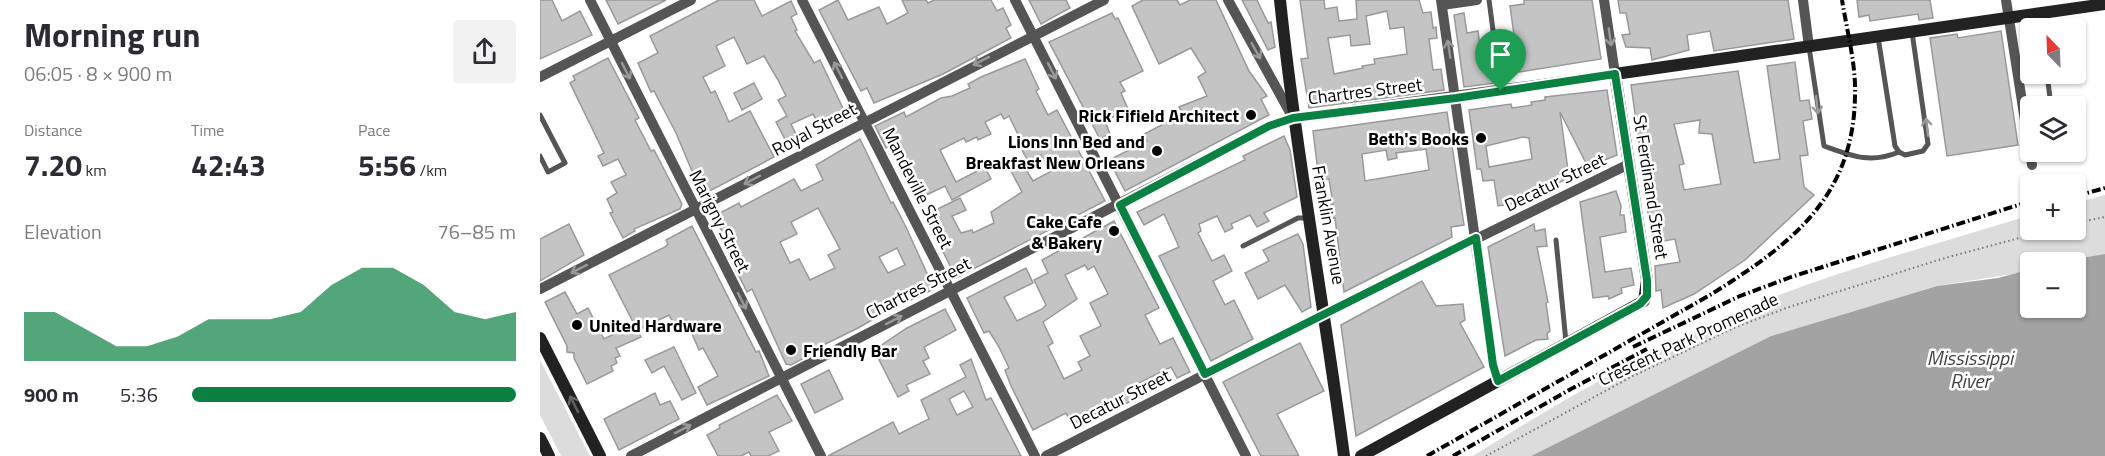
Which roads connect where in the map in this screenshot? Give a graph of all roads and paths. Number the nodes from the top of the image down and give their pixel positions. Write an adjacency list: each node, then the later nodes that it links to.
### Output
1 (590, 0): 19 (street, Marigny Street)
2 (691, 0): 19 (street)
3 (802, 0): 30 (street, Mandeville Street, one-way to 3)
4 (1016, 0): 17 (street)
5 (1104, 0): 17 (street, Royal Street)
6 (1228, 0): 29 (street, one-way to 29)
7 (1280, 0): 29 (street, Franklin Avenue)
8 (1477, 0): 13 (street)
9 (1489, 0): 26 (lane)
10 (1604, 0): 24 (street, one-way to 24)
11 (1803, 0): 20 (street)
12 (2006, 0): 15 (street)
13 (1442, 2): 27 (street, one-way to 13)
14 (2105, 4): 15 (street, Chartres Street)
15 (2008, 18): 16 (street, Chartres Street); 22 (street)
16 (1912, 32): 18 (street, Chartres Street); 33 (lane, one-way to 16)
17 (1033, 35): 30 (street, Royal Street, one-way to 30); 37 (street, one-way to 37)
18 (1878, 37): 20 (street, Chartres Street); 33 (lane)
19 (611, 41): 25 (street); 38 (street, Marigny Street, one-way to 38)
20 (1809, 47): 24 (street, Chartres Street); 33 (lane, one-way to 33)
21 (2020, 70): 22 (lane)
22 (2017, 71): 23 (lane); 36 (street)
23 (2020, 71)
24 (1615, 74): 26 (street, Chartres Street); 35 (street, St Ferdinand Street)
25 (540, 77)
26 (1501, 91): 27 (street, Chartres Street)
27 (1456, 98): 29 (street, Chartres Street); 42 (street)
28 (540, 115): 31 (lane)
29 (1293, 118): 37 (street, Chartres Street); 40 (street, Franklin Avenue)
30 (864, 121): 38 (street, Royal Street, one-way to 38); 47 (street, Mandeville Street)
31 (545, 125): 32 (lane); 34 (lane)
32 (540, 131)
33 (1899, 152)
34 (540, 156)
35 (1629, 164): 42 (street, Decatur Street); 50 (street, St Ferdinand Street)
36 (2032, 165)
37 (1120, 205): 47 (street, Chartres Street); 51 (street)
38 (696, 209): 46 (street, Royal Street, one-way to 46); 52 (street, Marigny Street, one-way to 52)
39 (2105, 217): 41 (path)
40 (1309, 218): 45 (lane); 48 (street, Franklin Avenue)
41 (2086, 221)
42 (1476, 238): 48 (street, Decatur Street); 53 (street)
43 (2020, 238): 64 (path, Crescent Park Promenade)
44 (1556, 240): 50 (lane)
45 (1243, 246)
46 (540, 289)
47 (952, 290): 52 (street, Chartres Street, one-way to 47); 59 (street, Mandeville Street)
48 (1325, 313): 51 (street, Decatur Street); 62 (street, Franklin Avenue)
49 (540, 339): 56 (street, one-way to 49)
50 (1567, 344): 53 (street)
51 (1205, 374): 60 (street, Decatur Street); 61 (street)
52 (781, 379): 57 (street, Chartres Street, one-way to 52); 58 (street, Marigny Street)
53 (1498, 381): 63 (street)
54 (540, 438): 55 (street)
55 (549, 456)
56 (600, 456)
57 (631, 456)
58 (821, 456)
59 (1035, 456)
60 (1046, 456)
61 (1246, 456)
62 (1344, 456)
63 (1361, 456)
64 (1486, 456)

